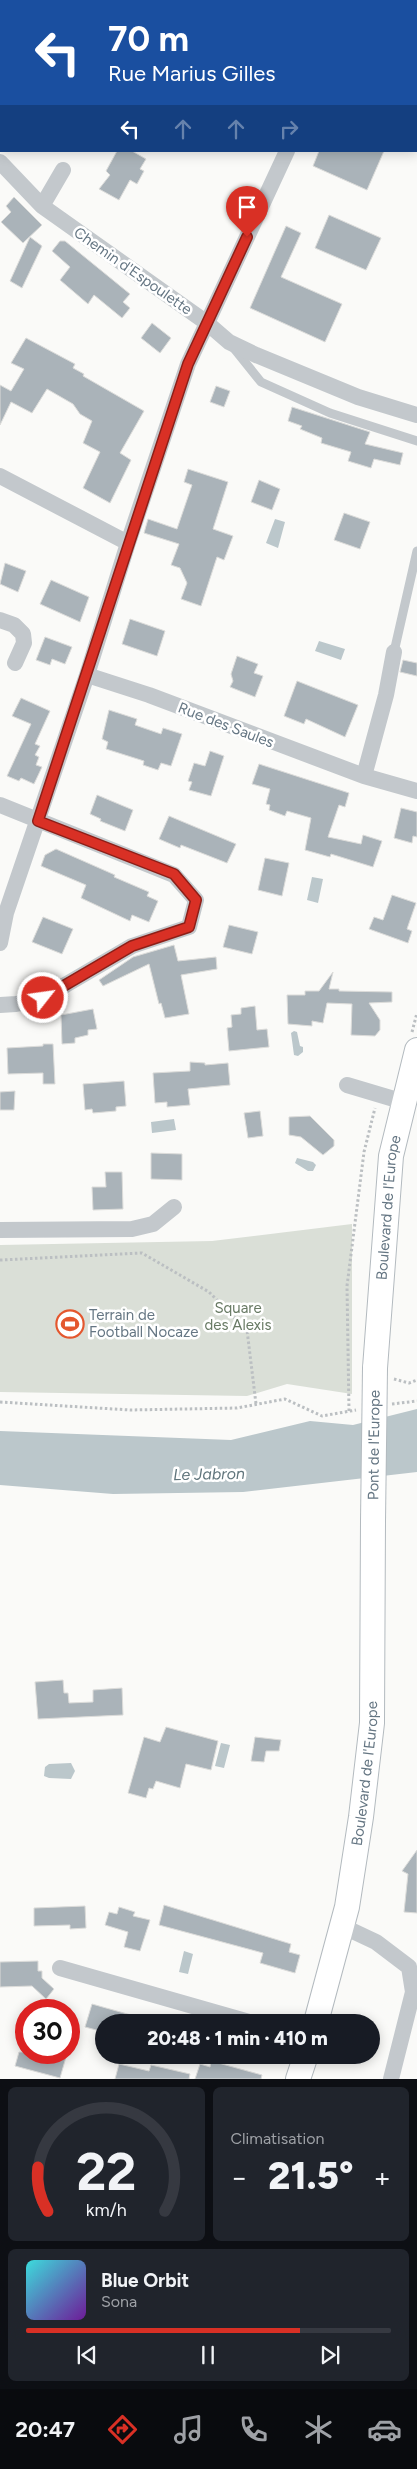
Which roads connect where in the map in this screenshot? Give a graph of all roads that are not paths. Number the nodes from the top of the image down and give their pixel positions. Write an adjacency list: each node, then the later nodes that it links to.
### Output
1 (288, 152): 5 (street)
2 (0, 162): 4 (street, Chemin d'Espoulette)
3 (63, 170): 4 (street)
4 (42, 206): 5 (street, Chemin d'Espoulette)
5 (207, 323): 6 (street, Chemin d'Espoulette); 10 (street)
6 (229, 342): 7 (street, Chemin d'Espoulette); 8 (lane)
7 (417, 415)
8 (417, 441)
9 (0, 476): 10 (street)
10 (128, 543): 15 (street)
11 (417, 551): 13 (lane)
12 (0, 620): 14 (street)
13 (394, 652): 16 (street)
14 (15, 663)
15 (87, 676): 16 (street, Rue des Saules); 19 (street)
16 (364, 776): 17 (street)
17 (417, 791)
18 (0, 805): 19 (street)
19 (38, 821): 20 (street); 21 (street)
20 (0, 943)
21 (0, 1005)
22 (417, 1050): 24 (main road, Boulevard de l'Europe)
23 (347, 1085): 24 (street)
24 (404, 1102): 27 (main road, Boulevard de l'Europe)
25 (174, 1207): 26 (street)
26 (0, 1230)
27 (375, 1368): 28 (main road, Pont de l'Europe, bridge)
28 (372, 1521): 29 (main road, Boulevard de l'Europe)
29 (342, 1926): 32 (main road, Boulevard de l'Europe); 35 (street)
30 (60, 1968): 31 (street)
31 (221, 2014)
32 (318, 2014)
33 (303, 2064): 34 (main road)
34 (298, 2079)
35 (391, 2079)

